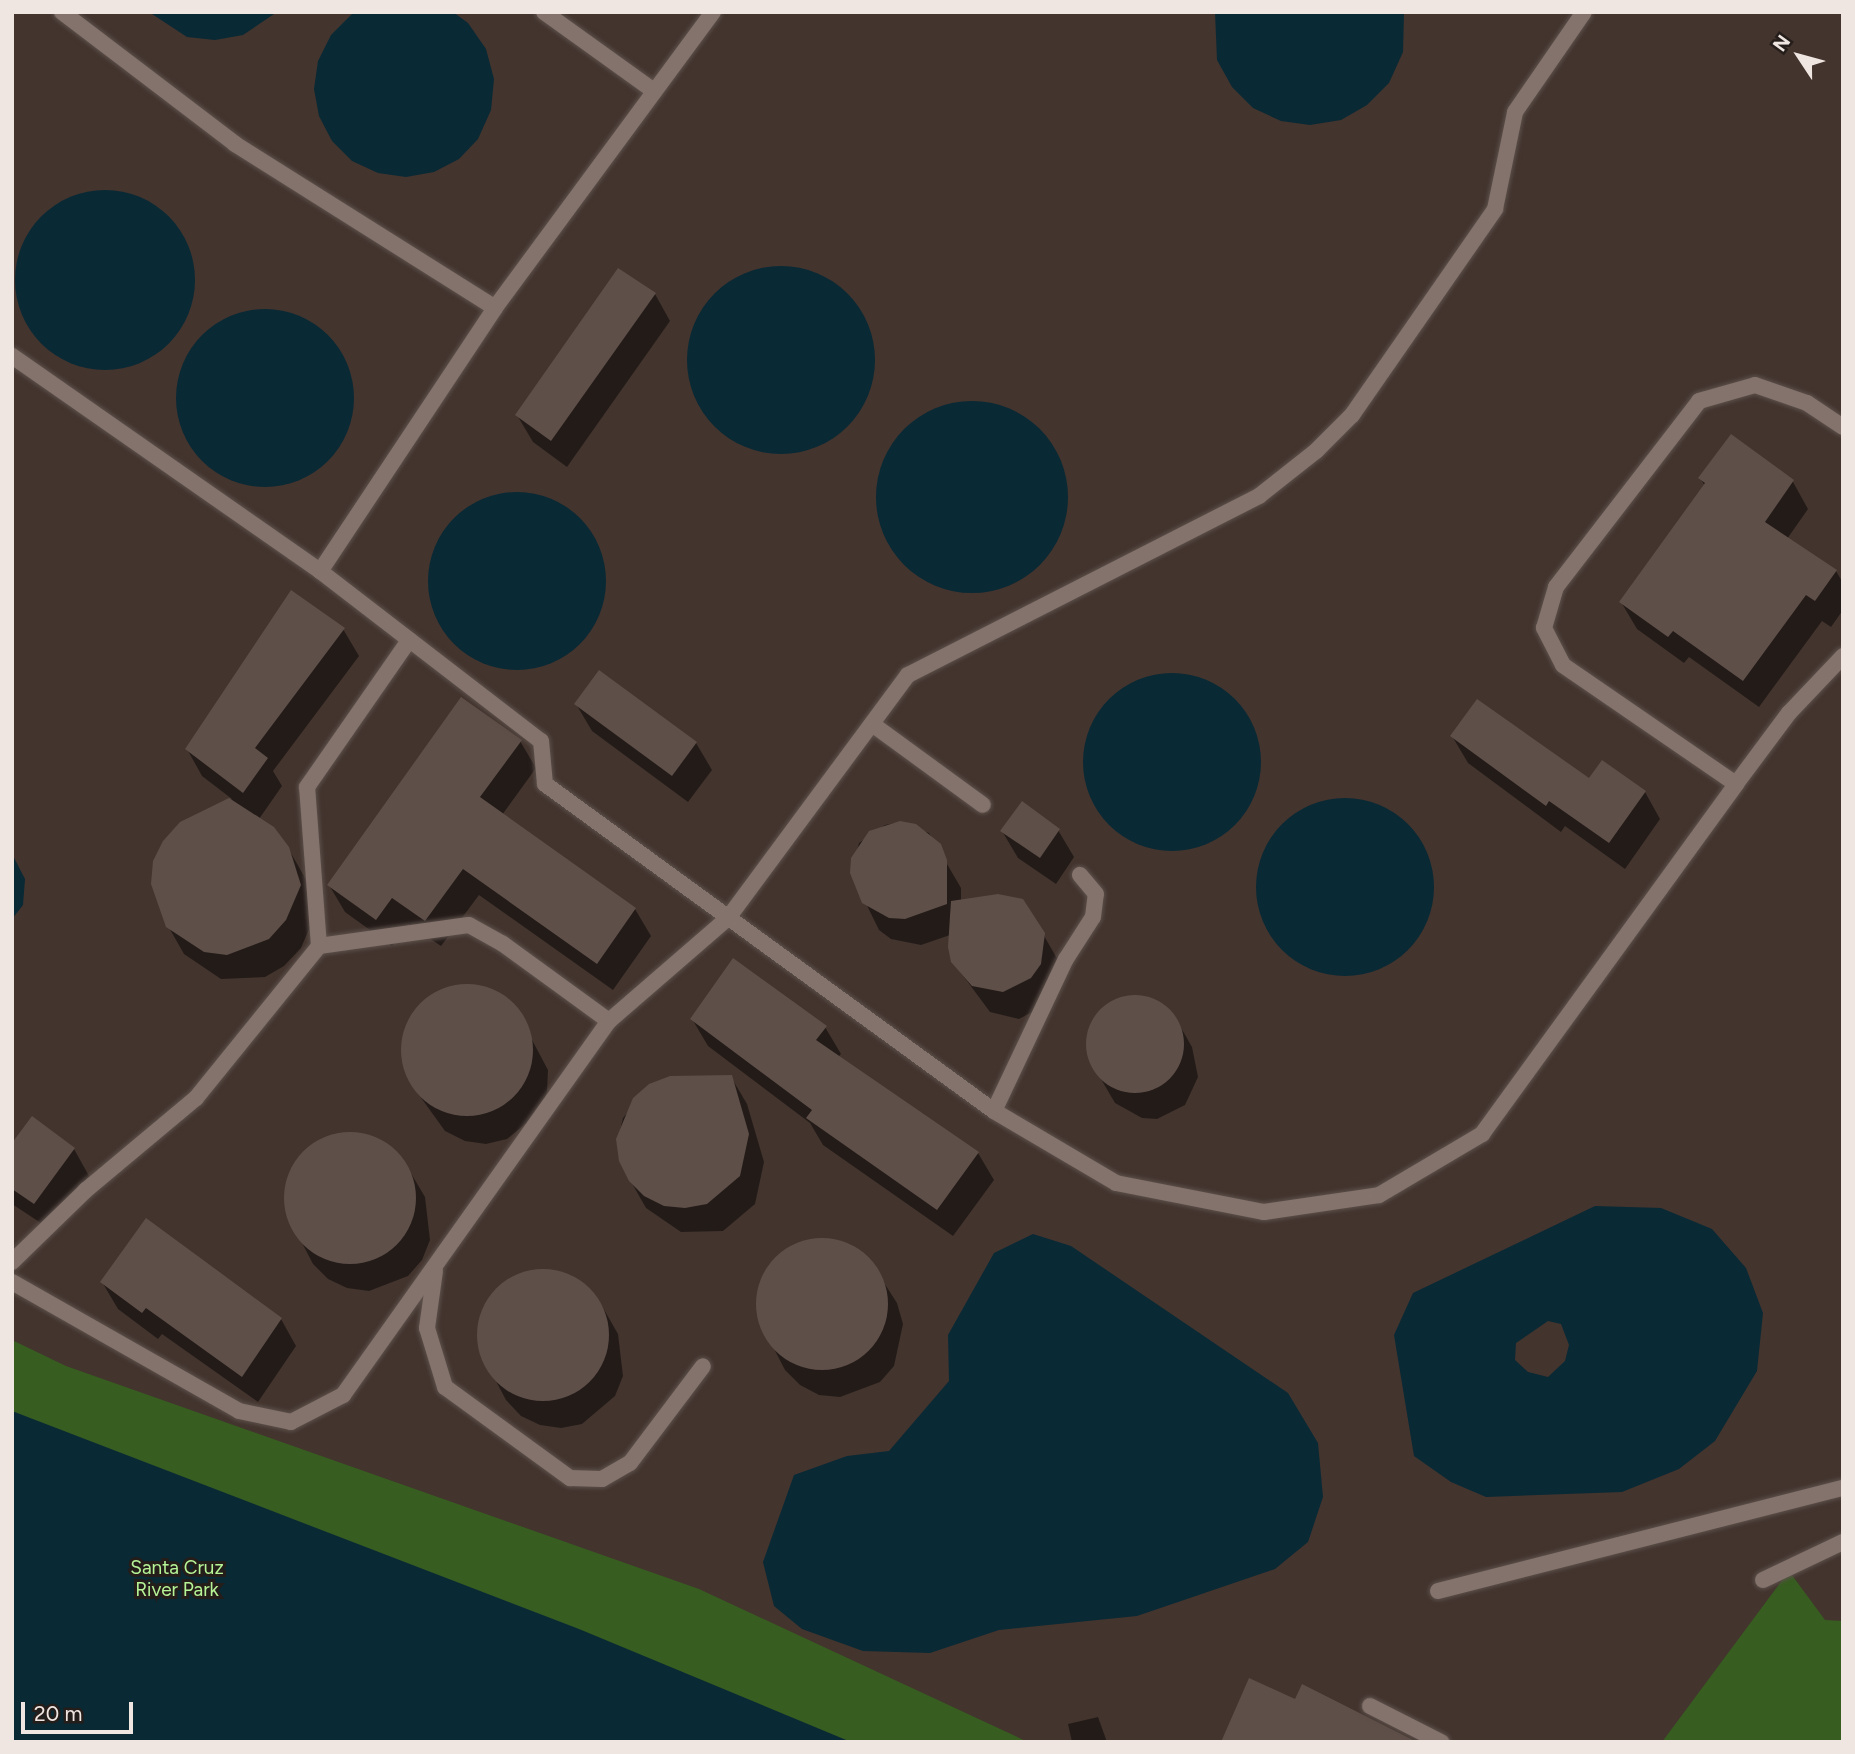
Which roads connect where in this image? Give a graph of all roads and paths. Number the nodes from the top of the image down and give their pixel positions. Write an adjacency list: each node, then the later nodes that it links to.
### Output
1 (62, 12): 6 (lane)
2 (544, 12): 5 (lane)
3 (713, 12): 5 (lane)
4 (1584, 12): 12 (lane)
5 (654, 91): 6 (lane)
6 (495, 308): 9 (lane)
7 (12, 356): 9 (lane)
8 (1843, 427): 13 (lane)
9 (320, 571): 10 (lane)
10 (410, 640): 16 (lane); 17 (lane)
11 (1843, 656): 13 (lane)
12 (872, 724): 14 (lane); 16 (lane)
13 (1736, 783): 19 (lane)
14 (983, 805)
15 (1080, 875): 19 (lane)
16 (728, 918): 18 (lane); 19 (lane)
17 (319, 946): 18 (lane); 20 (lane)
18 (609, 1021): 21 (lane)
19 (994, 1111)
20 (12, 1262)
21 (436, 1269): 22 (lane); 23 (lane)
22 (12, 1282)
23 (703, 1366)
24 (1843, 1488): 27 (lane)
25 (1843, 1542): 26 (lane)
26 (1763, 1580)
27 (1438, 1591)
28 (1370, 1706): 29 (lane)
29 (1441, 1742)

